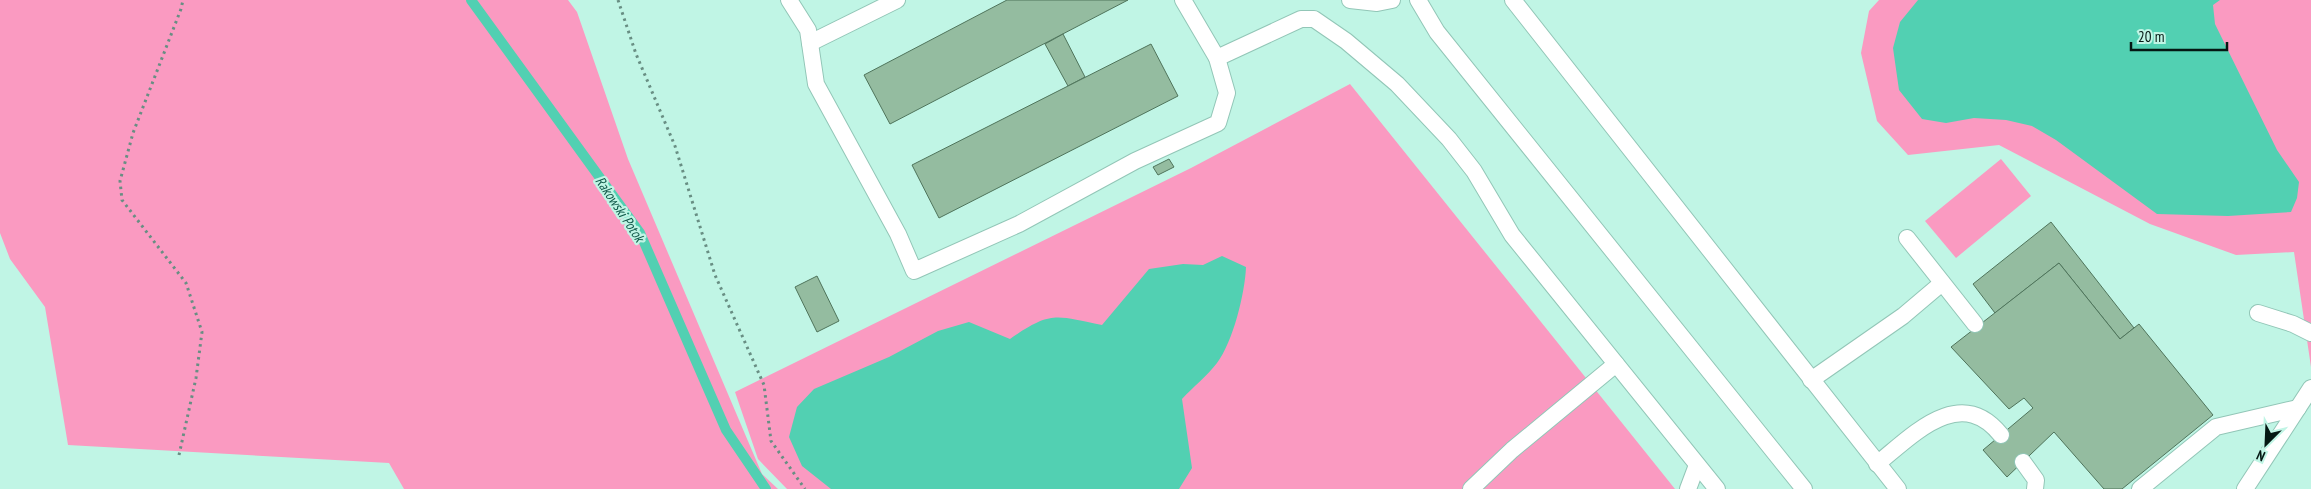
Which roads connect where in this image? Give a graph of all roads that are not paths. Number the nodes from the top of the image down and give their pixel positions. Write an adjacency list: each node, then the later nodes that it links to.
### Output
1 (789, 0): 8 (lane)
2 (897, 0): 8 (lane)
3 (1183, 0): 9 (lane)
4 (1350, 0): 5 (lane)
5 (1392, 0)
6 (1418, 0): 26 (lane)
7 (1513, 0): 16 (lane)
8 (810, 44): 9 (lane)
9 (1217, 58): 15 (lane)
10 (1907, 238): 11 (lane)
11 (1942, 283): 13 (lane); 16 (lane)
12 (2258, 313): 14 (lane)
13 (1974, 324)
14 (2311, 333)
15 (1616, 364): 22 (lane); 23 (lane)
16 (1811, 380): 21 (lane)
17 (2311, 388): 18 (lane)
18 (2298, 408): 29 (lane); 30 (lane)
19 (2001, 435): 21 (lane)
20 (2022, 462): 28 (lane)
21 (1877, 464): 27 (lane)
22 (1698, 465): 24 (lane); 25 (lane)
23 (1471, 489)
24 (1688, 489)
25 (1717, 489)
26 (1804, 489)
27 (1898, 489)
28 (2035, 489)
29 (2140, 489)
30 (2245, 489)

